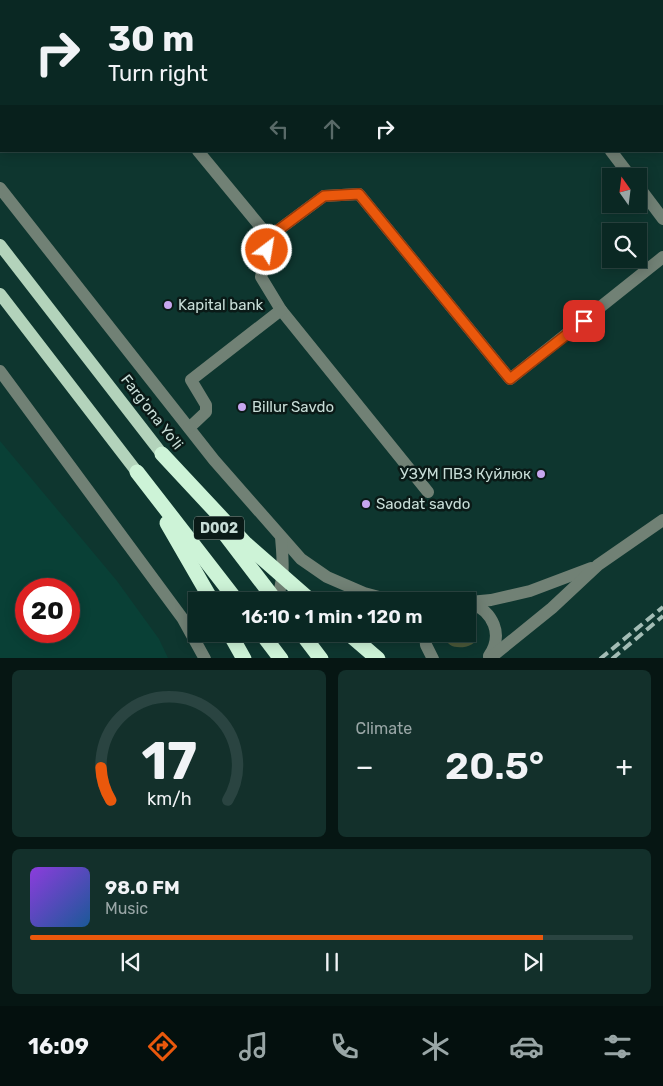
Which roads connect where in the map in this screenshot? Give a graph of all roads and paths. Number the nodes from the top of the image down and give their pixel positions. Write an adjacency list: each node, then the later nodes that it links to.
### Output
1 (199, 152): 7 (street)
2 (612, 152): 3 (street)
3 (624, 168)
4 (0, 188): 13 (street)
5 (648, 199): 6 (street)
6 (663, 219)
7 (269, 237): 9 (street); 11 (street)
8 (0, 245): 14 (main road, Farg'ona Yo'li)
9 (663, 257)
10 (0, 294): 15 (main road)
11 (281, 310): 13 (street); 16 (street)
12 (0, 371): 28 (street)
13 (189, 428): 18 (street)
14 (162, 454): 22 (highway, Farg'ona Yo'li / D002); 24 (highway)
15 (137, 472): 20 (highway); 21 (highway, D002)
16 (428, 492)
17 (663, 520): 19 (street)
18 (281, 537): 23 (street); 25 (street)
19 (598, 565): 26 (street); 41 (street)
20 (207, 592)
21 (230, 592)
22 (269, 592)
23 (279, 592)
24 (301, 592)
25 (362, 592)
26 (476, 601)
27 (476, 606): 41 (street)
28 (183, 619): 29 (street); 35 (street)
29 (188, 621)
30 (235, 642): 36 (highway)
31 (268, 642): 37 (highway)
32 (308, 642): 38 (highway)
33 (359, 642): 39 (highway)
34 (426, 642): 40 (street)
35 (206, 658)
36 (244, 658)
37 (281, 658)
38 (321, 658)
39 (378, 658)
40 (430, 658)
41 (488, 658)

